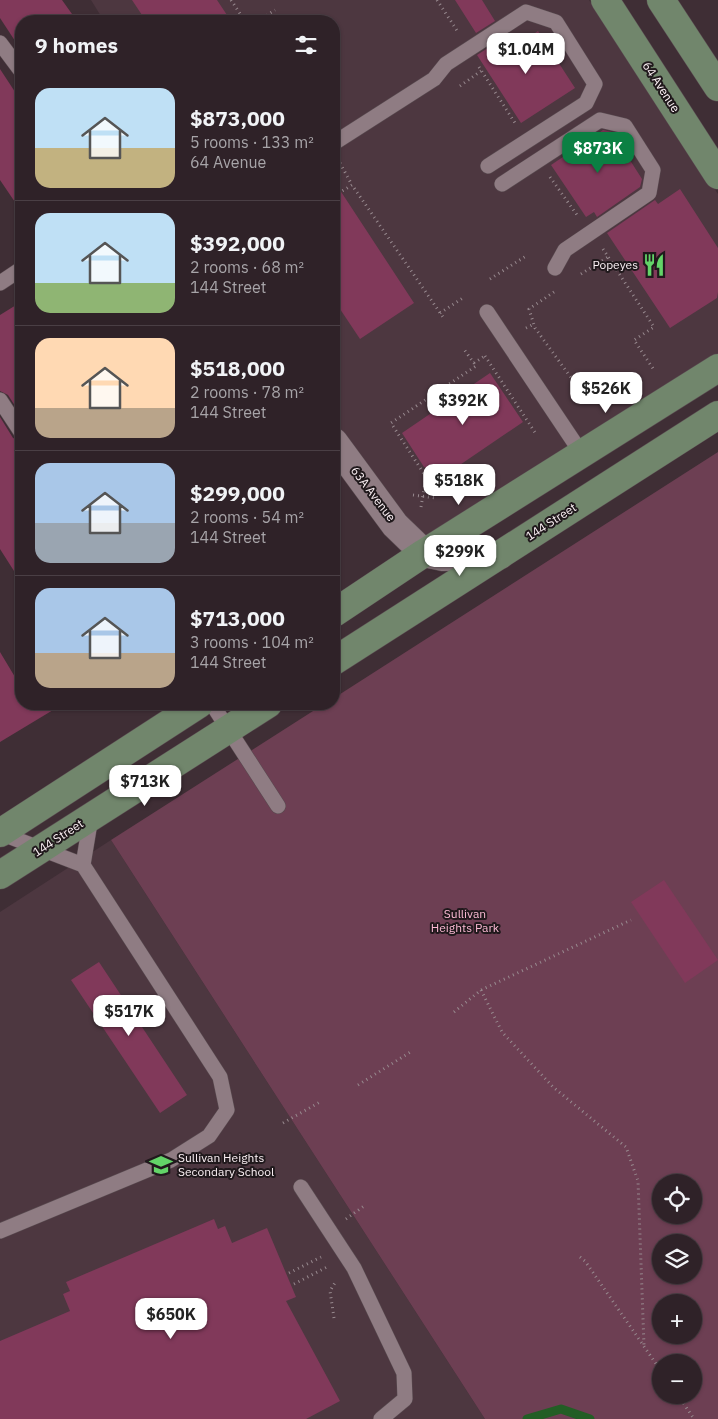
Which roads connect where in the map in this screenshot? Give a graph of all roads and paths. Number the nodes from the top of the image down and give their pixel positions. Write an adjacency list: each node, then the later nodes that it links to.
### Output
1 (231, 0): 6 (path)
2 (437, 0): 8 (path)
3 (605, 0): 20 (main road, 64 Avenue)
4 (661, 0): 14 (main road)
5 (275, 10): 7 (path)
6 (241, 15)
7 (267, 15)
8 (459, 34)
9 (0, 43): 11 (lane)
10 (477, 63): 12 (path)
11 (15, 64)
12 (481, 71): 13 (path); 15 (path)
13 (460, 86)
14 (718, 87)
15 (518, 126)
16 (340, 138): 18 (lane)
17 (340, 164): 22 (path)
18 (488, 166)
19 (549, 175): 24 (path)
20 (718, 175)
21 (502, 184): 28 (lane)
22 (352, 185): 23 (path); 36 (path)
23 (340, 192)
24 (581, 221)
25 (598, 241): 27 (path)
26 (526, 256): 31 (path)
27 (608, 257): 30 (path); 45 (path)
28 (555, 268)
29 (15, 274): 32 (lane)
30 (581, 274)
31 (490, 279)
32 (0, 283)
33 (554, 292): 38 (path)
34 (463, 298): 36 (path)
35 (487, 312): 52 (lane)
36 (440, 313): 37 (path)
37 (444, 320)
38 (534, 324): 39 (path); 47 (path)
39 (526, 328)
40 (463, 348): 43 (path)
41 (492, 351): 42 (path)
42 (485, 356): 43 (path); 50 (path)
43 (474, 363): 54 (path)
44 (718, 368): 52 (main road)
45 (654, 370)
46 (0, 400): 49 (lane)
47 (588, 401)
48 (718, 415): 58 (main road, 144 Street)
49 (15, 423)
50 (536, 434)
51 (340, 450): 57 (street, 63A Avenue)
52 (582, 454): 57 (main road)
53 (413, 495): 54 (path)
54 (424, 496): 55 (path); 56 (path)
55 (436, 498)
56 (421, 507)
57 (424, 553): 58 (street); 59 (main road)
58 (500, 555): 60 (main road, 144 Street)
59 (340, 610)
60 (340, 657)
61 (190, 710): 67 (main road)
62 (216, 710): 64 (lane)
63 (258, 710): 64 (main road, 144 Street)
64 (228, 729): 65 (lane); 66 (main road, 144 Street)
65 (278, 806)
66 (91, 817): 68 (main road, 144 Street); 69 (lane)
67 (0, 833): 68 (lane)
68 (40, 850): 69 (lane); 70 (main road, 144 Street)
69 (83, 865): 81 (lane)
70 (0, 875)
71 (631, 920): 72 (path)
72 (480, 990): 73 (path); 89 (path)
73 (454, 1012)
74 (412, 1050): 75 (path)
75 (358, 1085)
76 (320, 1102): 77 (path)
77 (283, 1123)
78 (301, 1187): 92 (lane)
79 (364, 1206): 80 (path)
80 (340, 1223)
81 (0, 1231)
82 (326, 1254): 85 (path)
83 (580, 1258): 89 (path)
84 (328, 1267): 87 (path)
85 (289, 1273)
86 (339, 1276): 88 (path)
87 (294, 1284)
88 (334, 1318)
89 (644, 1346): 90 (path)
90 (652, 1358)
91 (684, 1404): 93 (path)
92 (381, 1419)
93 (694, 1419)

